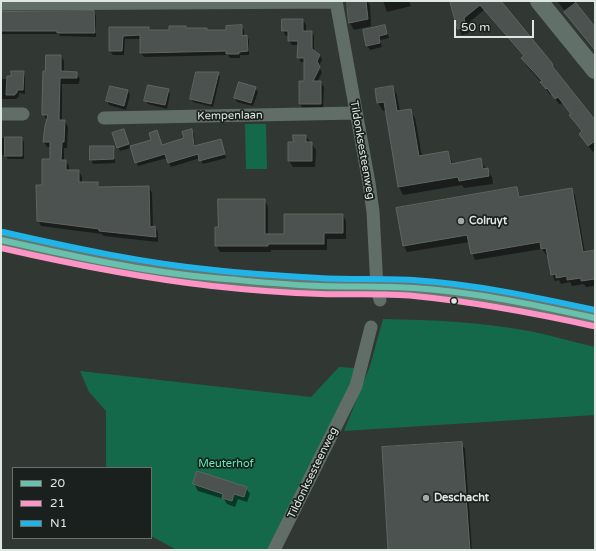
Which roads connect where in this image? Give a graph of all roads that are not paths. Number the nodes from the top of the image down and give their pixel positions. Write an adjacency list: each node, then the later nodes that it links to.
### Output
1 (539, 1): 5 (street)
2 (55, 2): 3 (street); 4 (street)
3 (336, 2): 6 (street, Tildonksesteenweg)
4 (1, 4)
5 (595, 70)
6 (356, 113): 9 (street, Kempenlaan); 12 (street, Tildonksesteenweg)
7 (1, 114): 8 (street)
8 (23, 114)
9 (104, 118)
10 (1, 240): 12 (main road)
11 (1, 247): 12 (main road)
12 (378, 294): 13 (main road); 15 (main road)
13 (595, 318)
14 (371, 326): 16 (street, Tildonksesteenweg)
15 (595, 326)
16 (274, 550)

